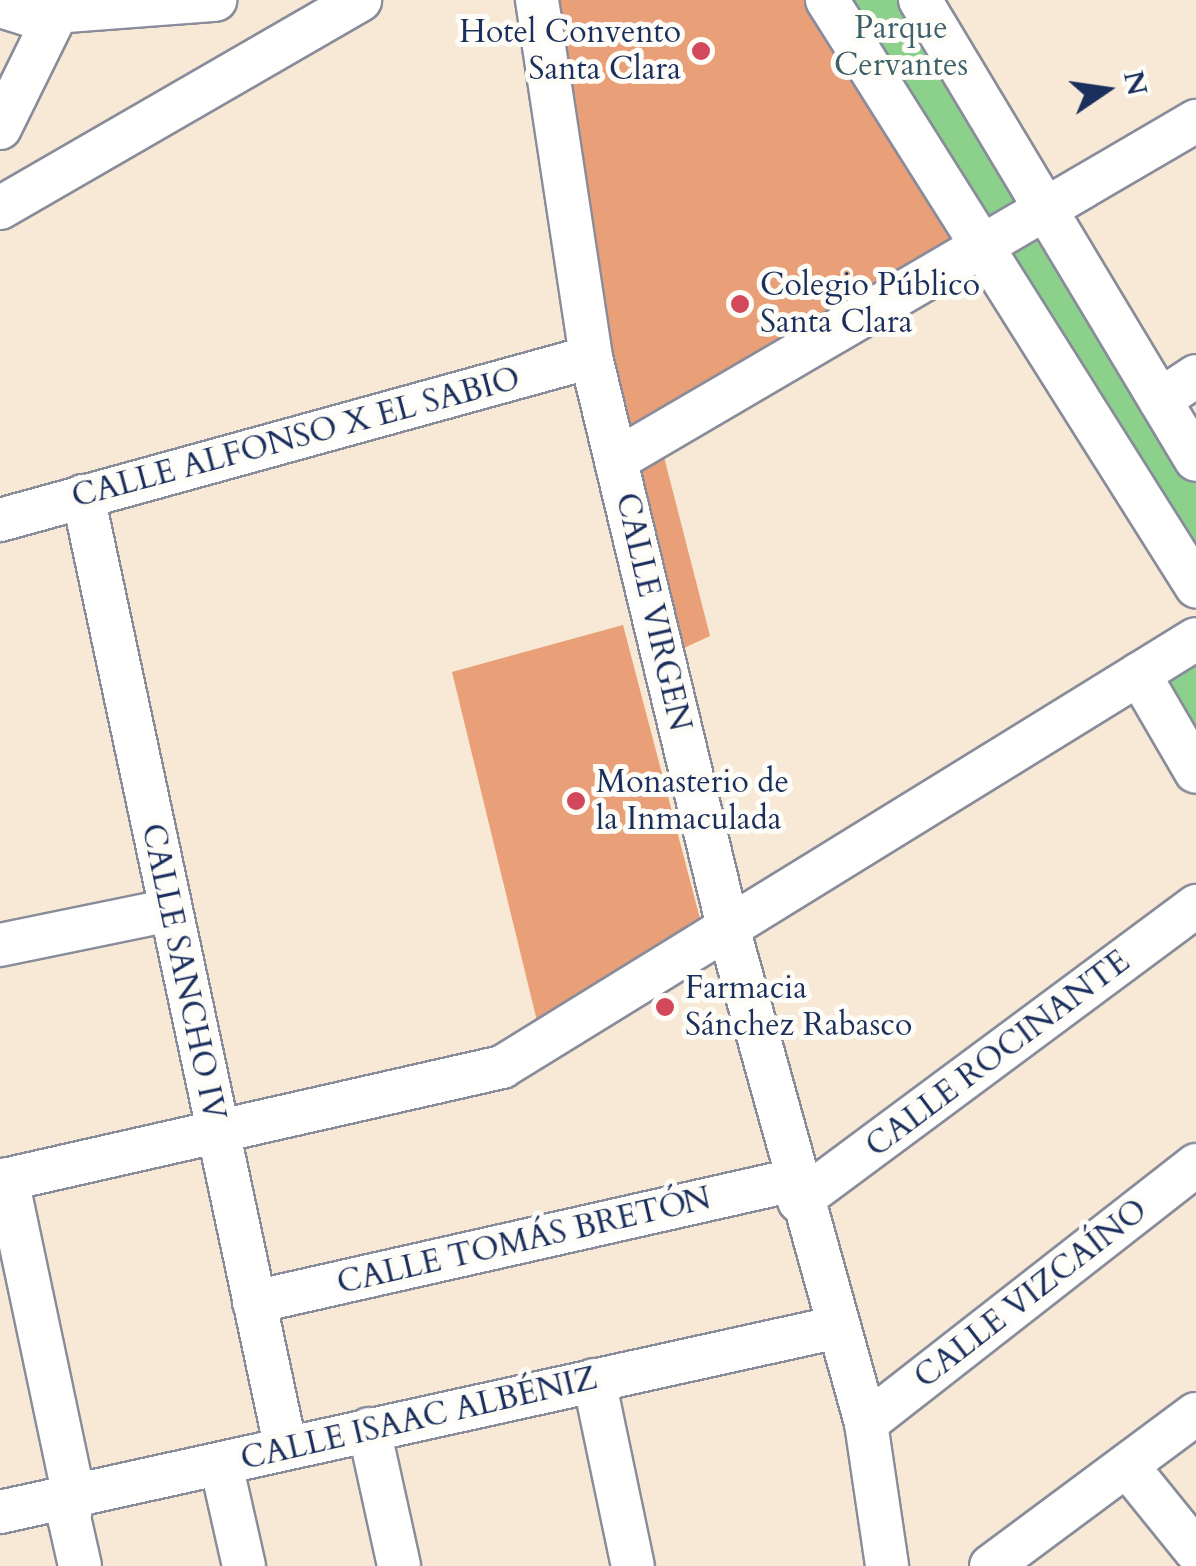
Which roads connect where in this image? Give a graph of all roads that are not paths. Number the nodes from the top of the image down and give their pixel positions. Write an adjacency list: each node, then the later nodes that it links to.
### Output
1 (215, 0): 6 (street)
2 (360, 0): 8 (street)
3 (537, 0): 14 (street, CALLE VIRGEN)
4 (920, 0): 12 (street)
5 (824, 1): 13 (street)
6 (61, 5): 7 (street); 10 (street)
7 (0, 6)
8 (296, 16): 11 (street)
9 (1196, 121): 12 (street)
10 (0, 128)
11 (0, 208)
12 (1046, 210): 13 (street); 16 (street)
13 (986, 250): 17 (street); 21 (street)
14 (592, 357): 17 (street, CALLE VIRGEN); 19 (street, CALLE ALFONSO X EL SABIO)
15 (1196, 376): 16 (street)
16 (1160, 400): 18 (street)
17 (616, 460): 27 (street, CALLE VIRGEN)
18 (1196, 460)
19 (83, 496): 20 (street, CALLE ALFONSO X EL SABIO); 26 (street, CALLE SANCHO IV)
20 (0, 520)
21 (1196, 586)
22 (1196, 639): 23 (street)
23 (1139, 674): 24 (street); 27 (street)
24 (1196, 772)
25 (1196, 906): 32 (street, CALLE ROCINANTE)
26 (170, 910): 28 (street); 29 (street, CALLE SANCHO IV)
27 (729, 931): 29 (street); 32 (street, CALLE VIRGEN)
28 (0, 945)
29 (215, 1127): 31 (street); 33 (street, CALLE SANCHO IV)
30 (1196, 1166): 37 (street, CALLE VIZCAÍNO)
31 (3, 1180): 42 (street)
32 (797, 1191): 33 (street, CALLE TOMÁS BRETÓN); 34 (street, CALLE VIRGEN)
33 (254, 1302): 39 (street, CALLE SANCHO IV)
34 (838, 1326): 35 (street, CALLE ISAAC ALBÉNIZ); 37 (street, CALLE VIRGEN)
35 (594, 1380): 38 (street, CALLE ISAAC ALBÉNIZ); 49 (street)
36 (1196, 1414): 41 (street)
37 (866, 1423): 50 (street, CALLE VIRGEN)
38 (369, 1430): 39 (street, CALLE ISAAC ALBÉNIZ); 48 (street)
39 (286, 1449): 40 (street, CALLE ISAAC ALBÉNIZ)
40 (221, 1464): 42 (street, CALLE ISAAC ALBÉNIZ); 47 (street)
41 (1128, 1467): 44 (street); 45 (street)
42 (74, 1497): 43 (street, CALLE ISAAC ALBÉNIZ); 46 (street)
43 (0, 1512)
44 (1196, 1552)
45 (1036, 1553): 51 (street)
46 (80, 1566)
47 (244, 1566)
48 (399, 1566)
49 (633, 1566)
50 (888, 1566)
51 (992, 1566)

